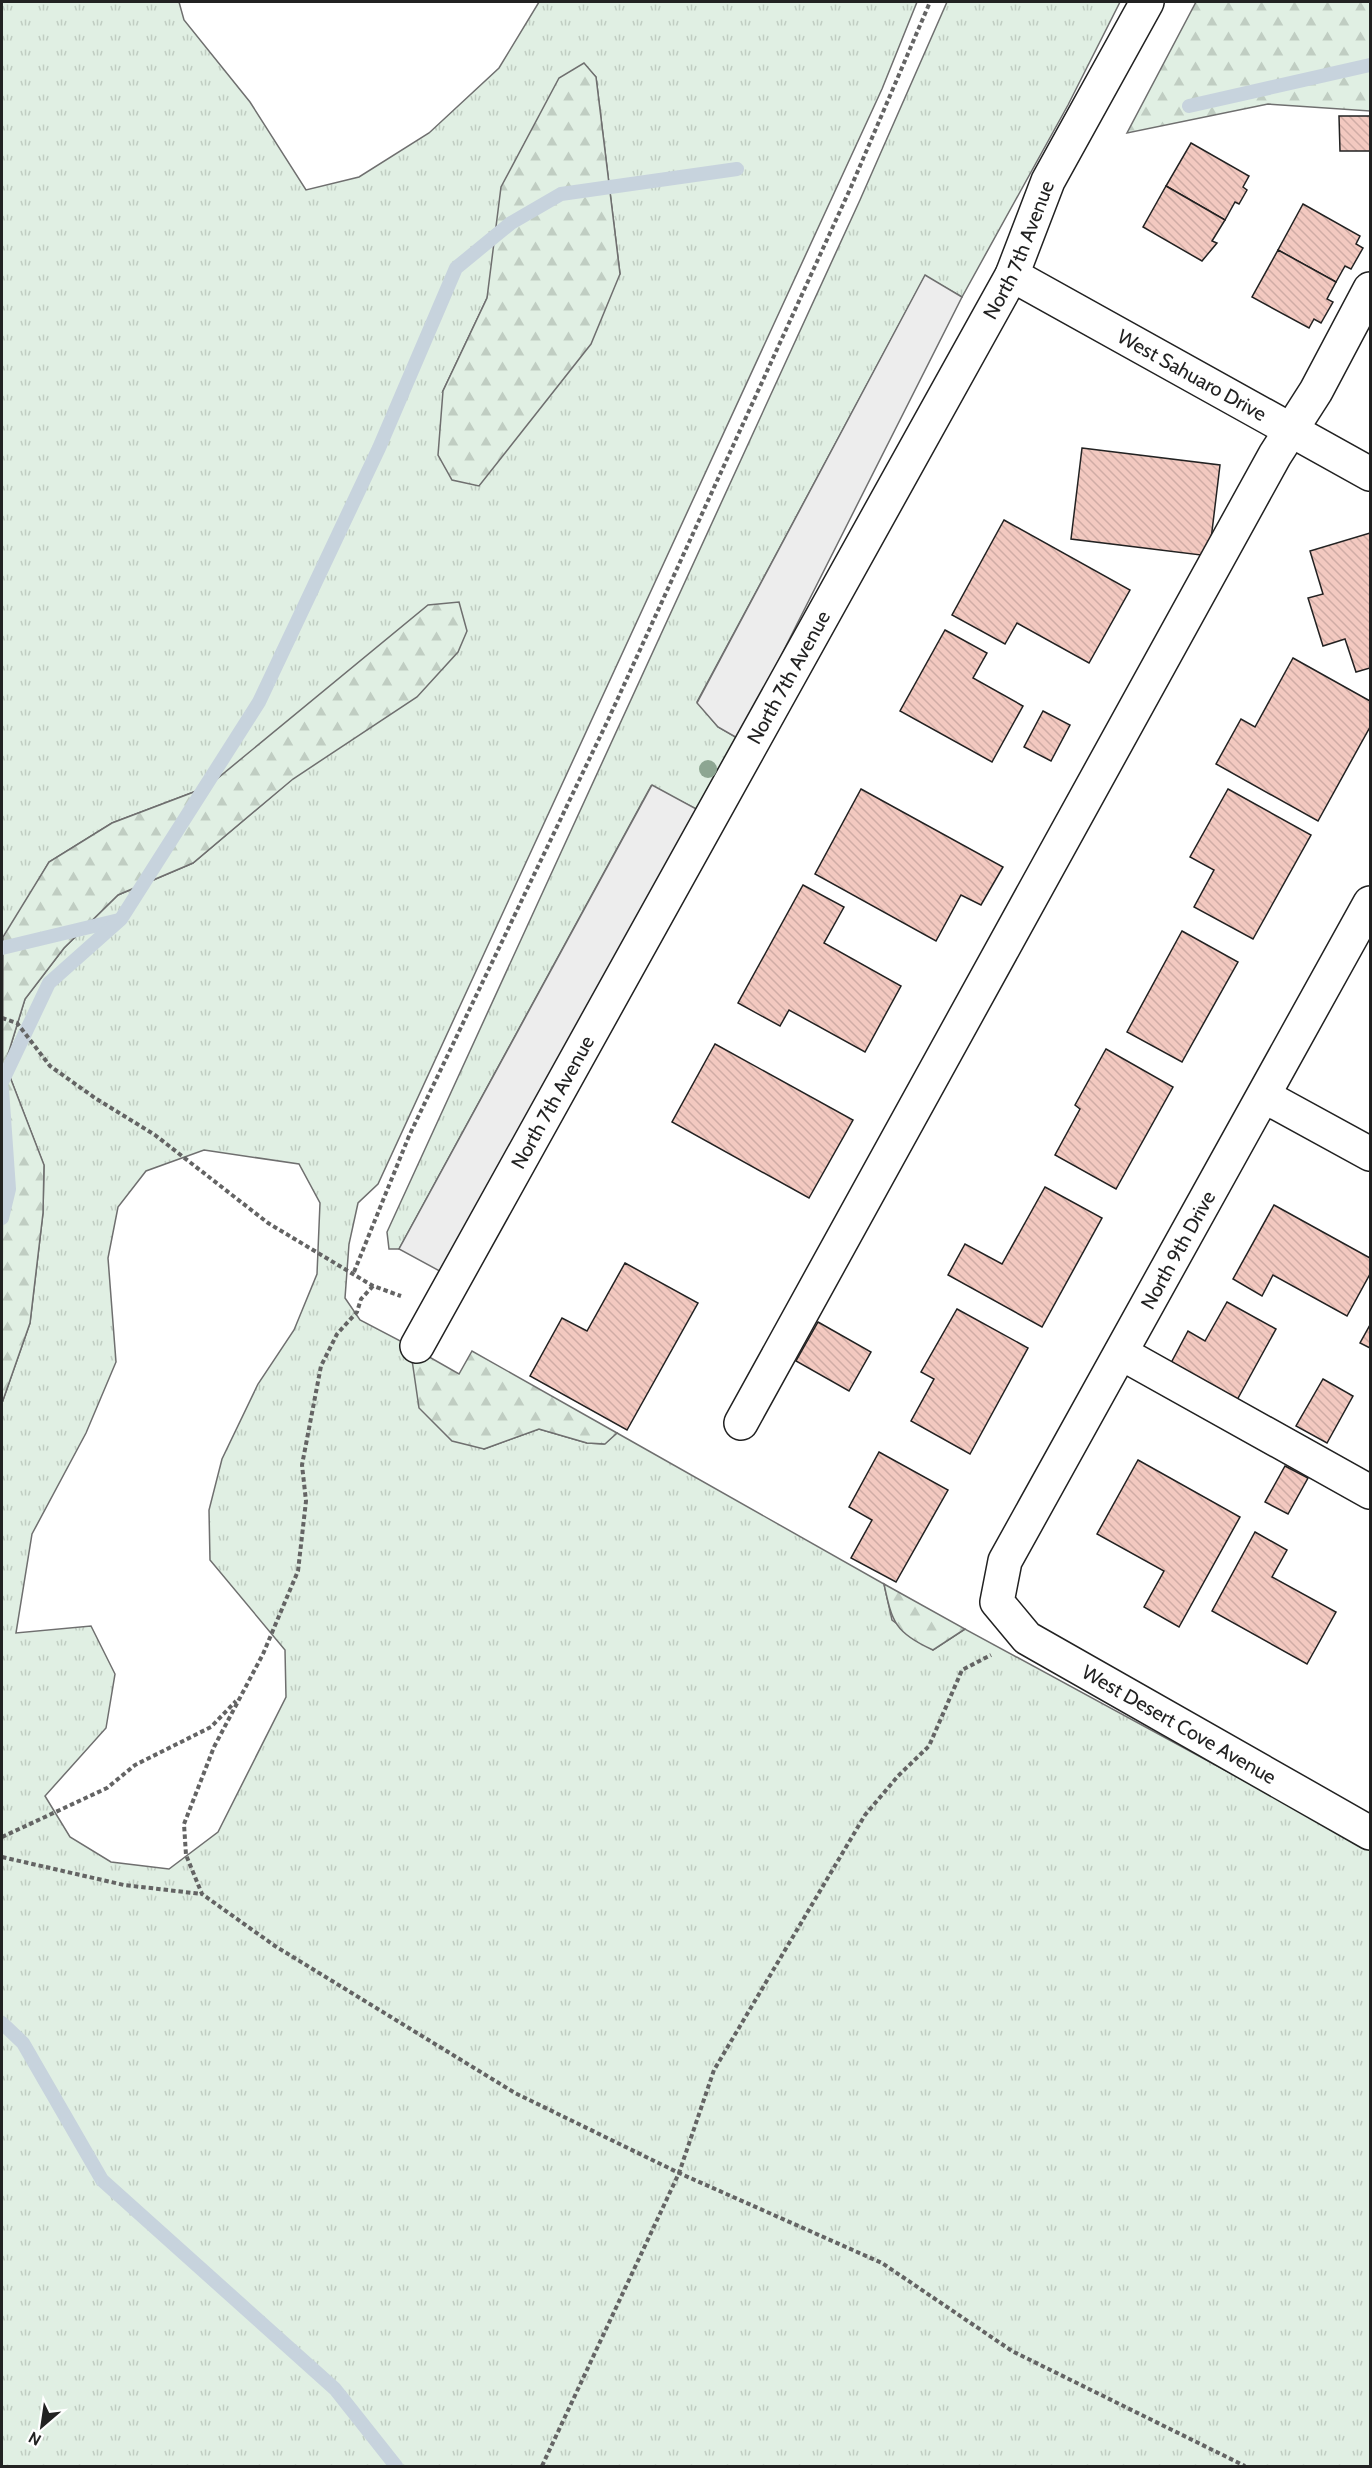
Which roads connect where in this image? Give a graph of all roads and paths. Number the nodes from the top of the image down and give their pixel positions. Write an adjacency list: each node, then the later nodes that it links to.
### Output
1 (930, 2): 11 (path)
2 (1147, 2): 3 (street, North 7th Avenue)
3 (1012, 274): 5 (street, West Sahuaro Drive); 13 (street, North 7th Avenue)
4 (1371, 289): 5 (street)
5 (1291, 431): 6 (street, West Sahuaro Drive); 16 (street)
6 (1371, 474)
7 (1371, 903): 9 (street, North 9th Drive)
8 (2, 1018): 11 (path)
9 (1264, 1096): 10 (street); 15 (street, North 9th Drive)
10 (1371, 1154)
11 (354, 1272): 12 (path)
12 (373, 1286): 13 (path); 20 (path)
13 (437, 1309): 14 (street, North 7th Avenue)
14 (417, 1346)
15 (1121, 1353): 17 (street); 18 (street, North 9th Drive)
16 (741, 1423)
17 (1371, 1492)
18 (997, 1602): 19 (street, West Desert Cove Avenue)
19 (1027, 1638): 21 (street, West Desert Cove Avenue); 25 (path)
20 (241, 1696): 22 (path); 24 (path)
21 (1371, 1833)
22 (2, 1837)
23 (2, 1857): 24 (path)
24 (202, 1894): 25 (path)
25 (679, 2173): 26 (path); 27 (path)
26 (542, 2466)
27 (1245, 2466)

